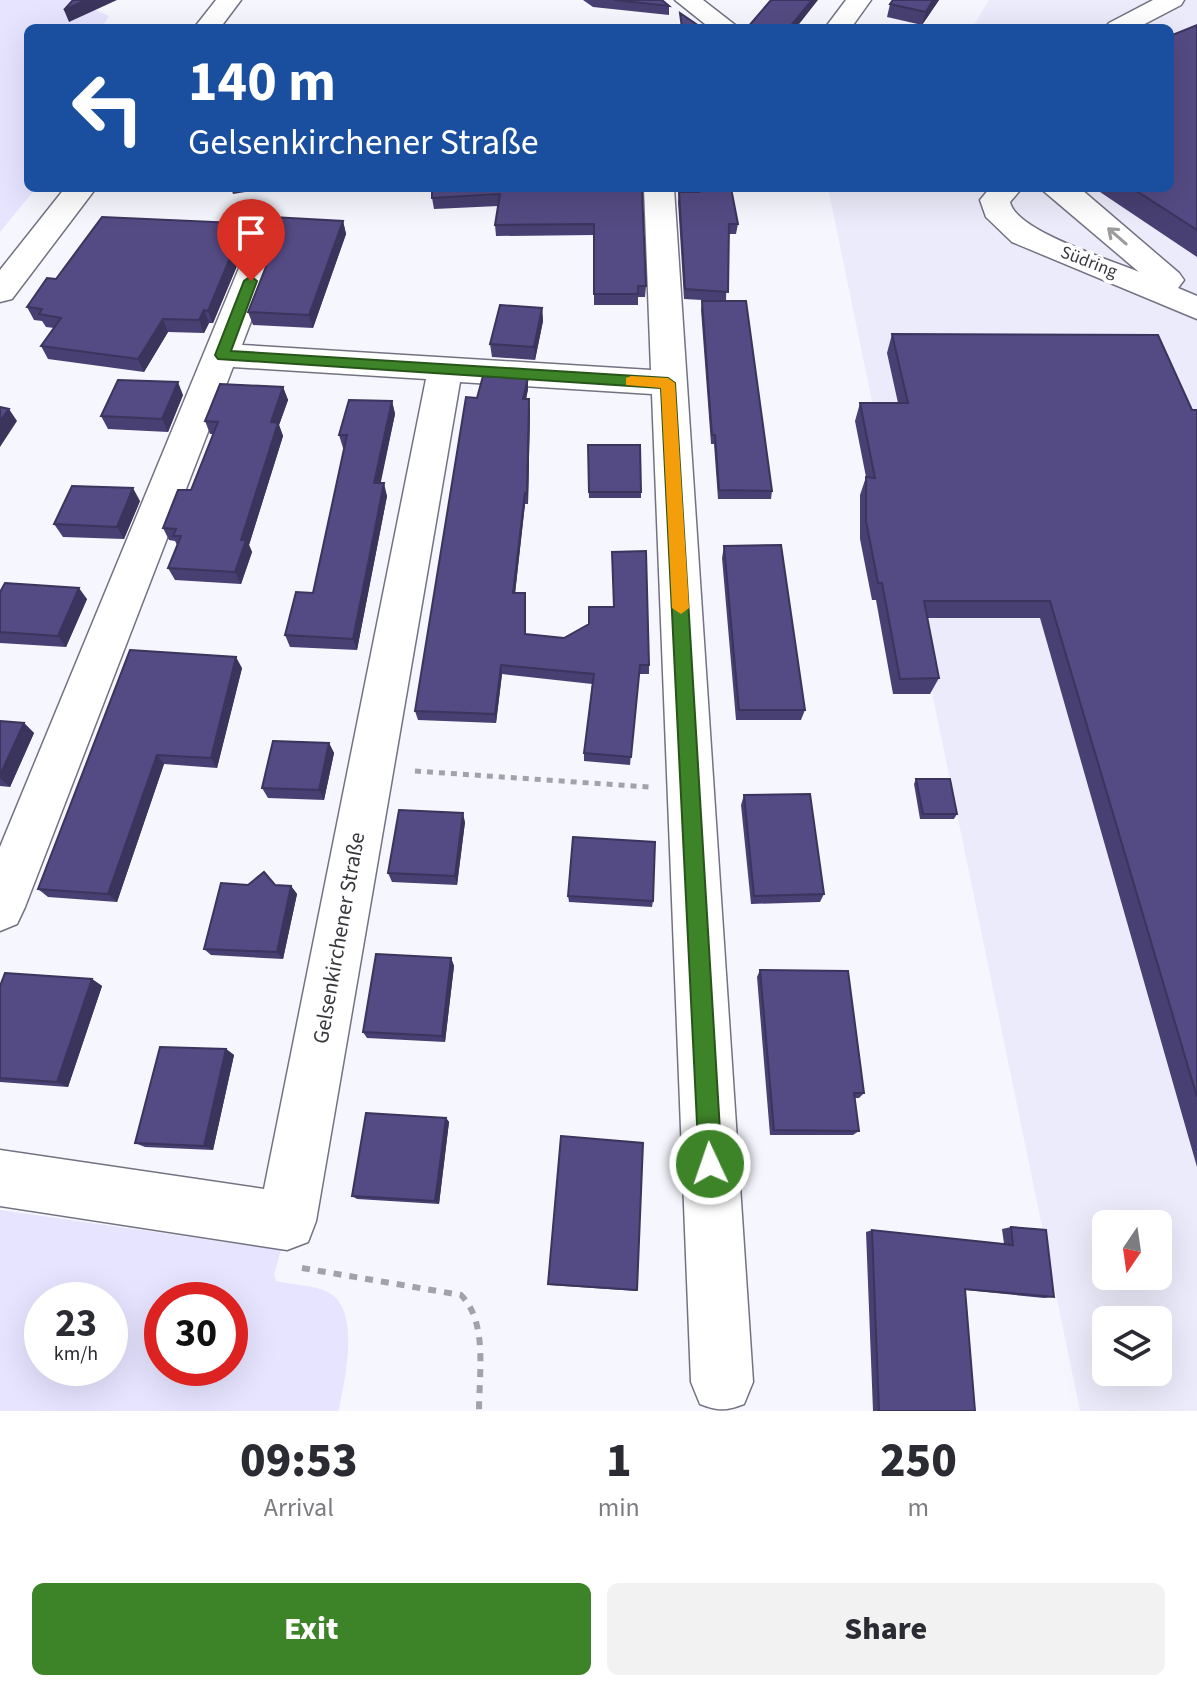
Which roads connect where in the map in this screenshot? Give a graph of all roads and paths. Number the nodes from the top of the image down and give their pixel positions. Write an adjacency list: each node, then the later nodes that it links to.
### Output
1 (229, 0): 5 (street)
2 (687, 0): 6 (street)
3 (859, 0): 7 (street)
4 (1172, 0): 8 (street)
5 (210, 24)
6 (720, 24)
7 (841, 24)
8 (1126, 24)
9 (78, 192): 14 (street)
10 (659, 192): 18 (street)
11 (992, 192): 15 (street, Südring)
12 (1063, 192): 15 (street, Südring, one-way to 12)
13 (260, 256): 16 (street)
14 (0, 292)
15 (1197, 306)
16 (223, 355): 17 (street); 21 (street)
17 (445, 369): 18 (street); 19 (street, Gelsenkirchener Straße)
18 (668, 383): 20 (street)
19 (370, 768): 20 (path); 23 (street, Gelsenkirchener Straße)
20 (691, 790): 24 (street)
21 (0, 907)
22 (0, 1178): 23 (street)
23 (287, 1221): 25 (path)
24 (722, 1382)
25 (479, 1411)

